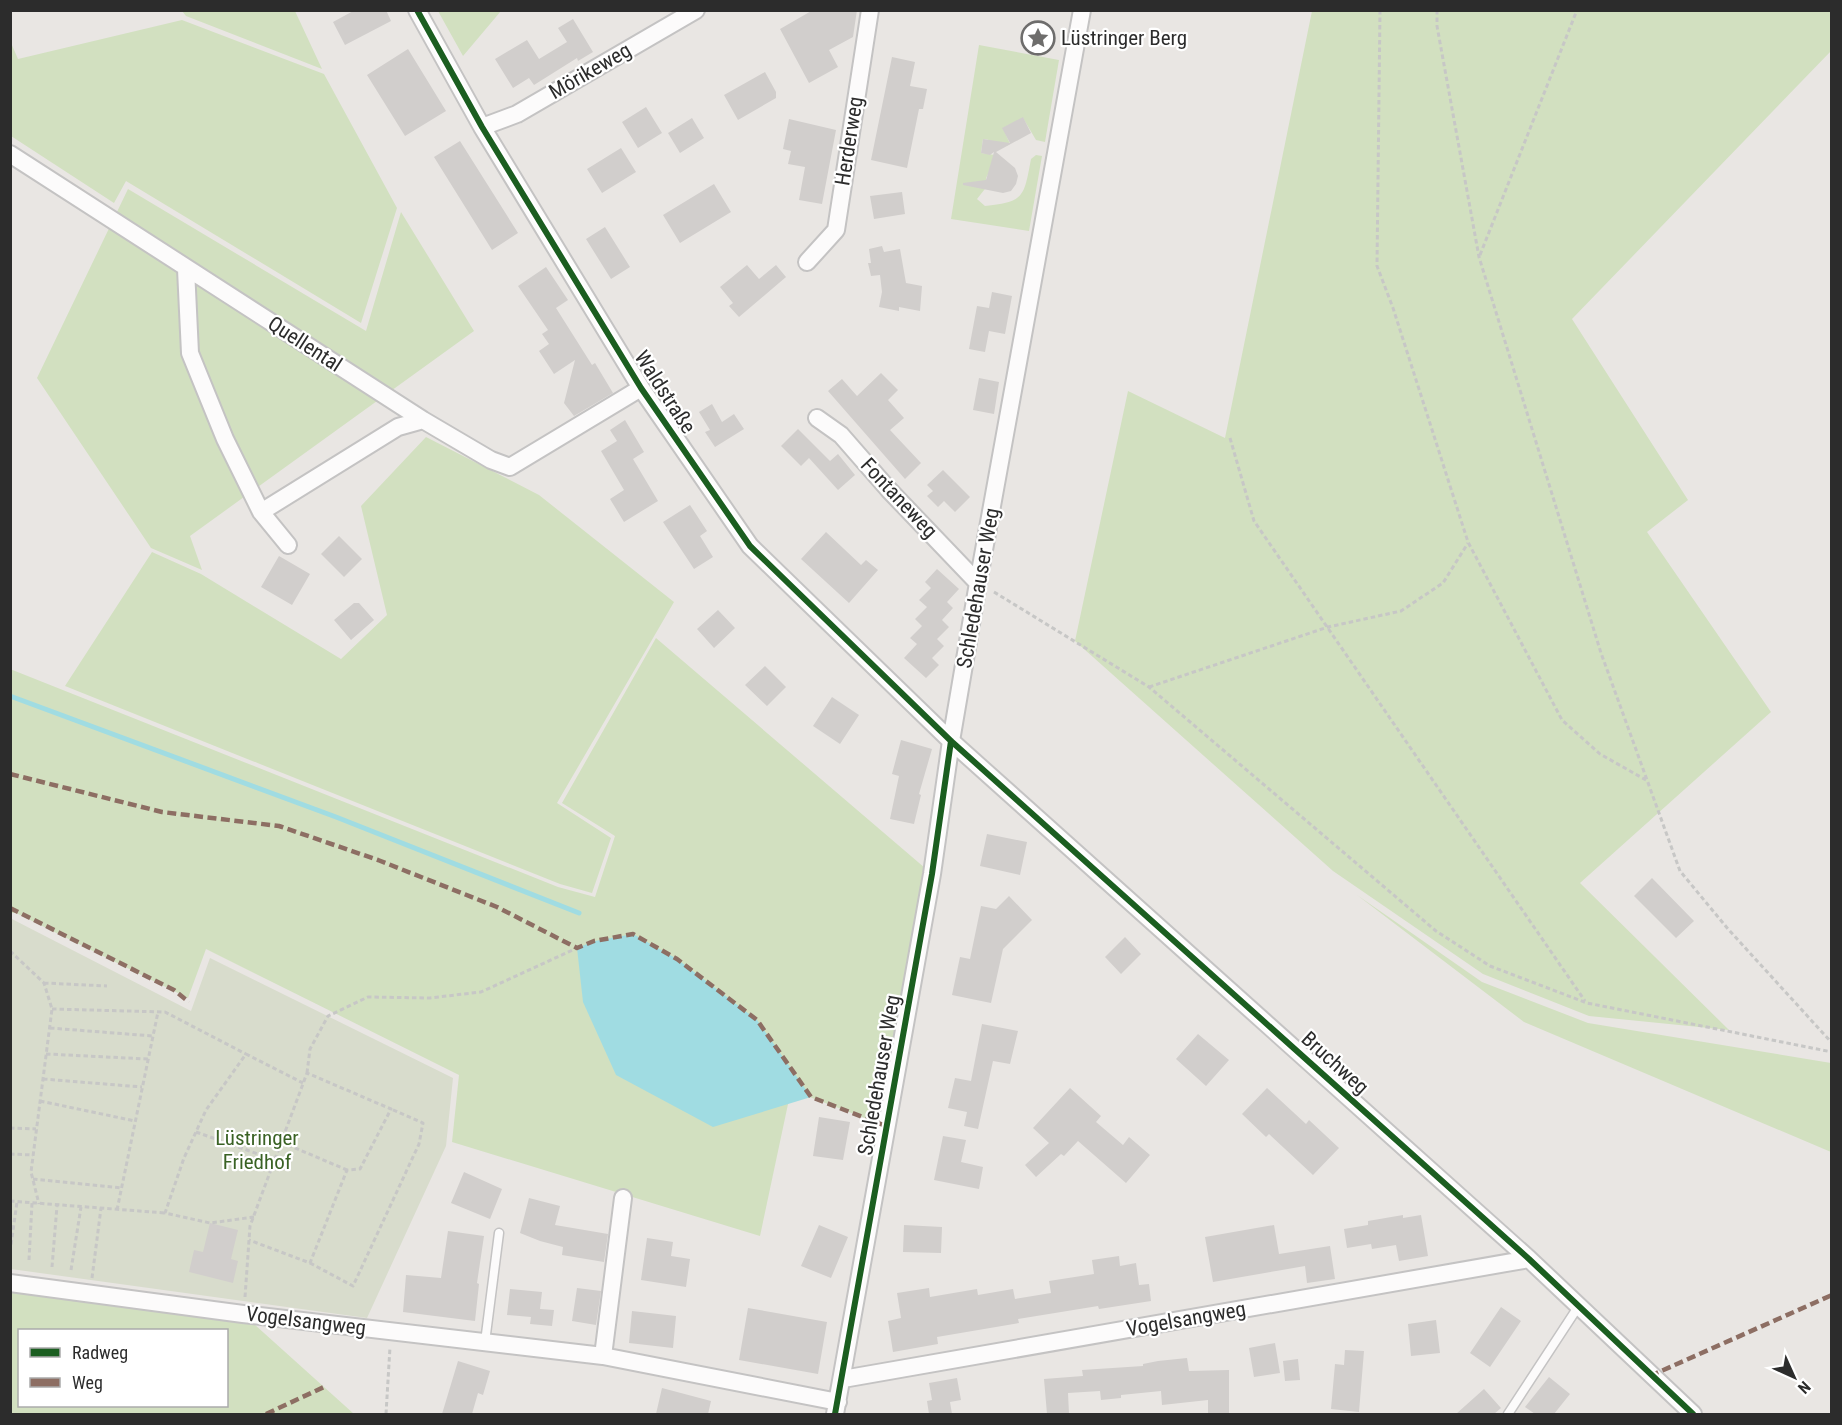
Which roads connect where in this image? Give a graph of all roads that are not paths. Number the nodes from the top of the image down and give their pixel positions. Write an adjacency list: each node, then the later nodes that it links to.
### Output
1 (417, 10): 5 (street, Waldstraße)
2 (696, 10): 5 (street, Mörikeweg)
3 (870, 10): 7 (street, Herderweg)
4 (1082, 10): 14 (street, Schledehauser Weg)
5 (482, 127): 9 (street, Waldstraße)
6 (10, 154): 8 (street, Quellental)
7 (807, 262)
8 (186, 269): 11 (street, Quellental); 12 (street)
9 (641, 388): 11 (street, Quellental); 15 (street, Waldstraße)
10 (817, 418): 14 (street, Fontaneweg)
11 (423, 420): 12 (street)
12 (261, 512): 13 (street)
13 (288, 545)
14 (978, 583): 15 (street, Schledehauser Weg)
15 (951, 741): 18 (street, Bruchweg); 23 (street, Schledehauser Weg)
16 (623, 1197): 22 (street)
17 (499, 1233): 21 (lane)
18 (1529, 1260): 20 (street, Bruchweg); 23 (street, Vogelsangweg)
19 (10, 1283): 21 (street, Vogelsangweg)
20 (1578, 1307): 25 (lane); 26 (street, Bruchweg)
21 (485, 1342): 22 (street, Vogelsangweg)
22 (603, 1356): 24 (street, Vogelsangweg)
23 (843, 1379): 24 (street, Schledehauser Weg)
24 (836, 1408)
25 (1508, 1414)
26 (1693, 1414)

